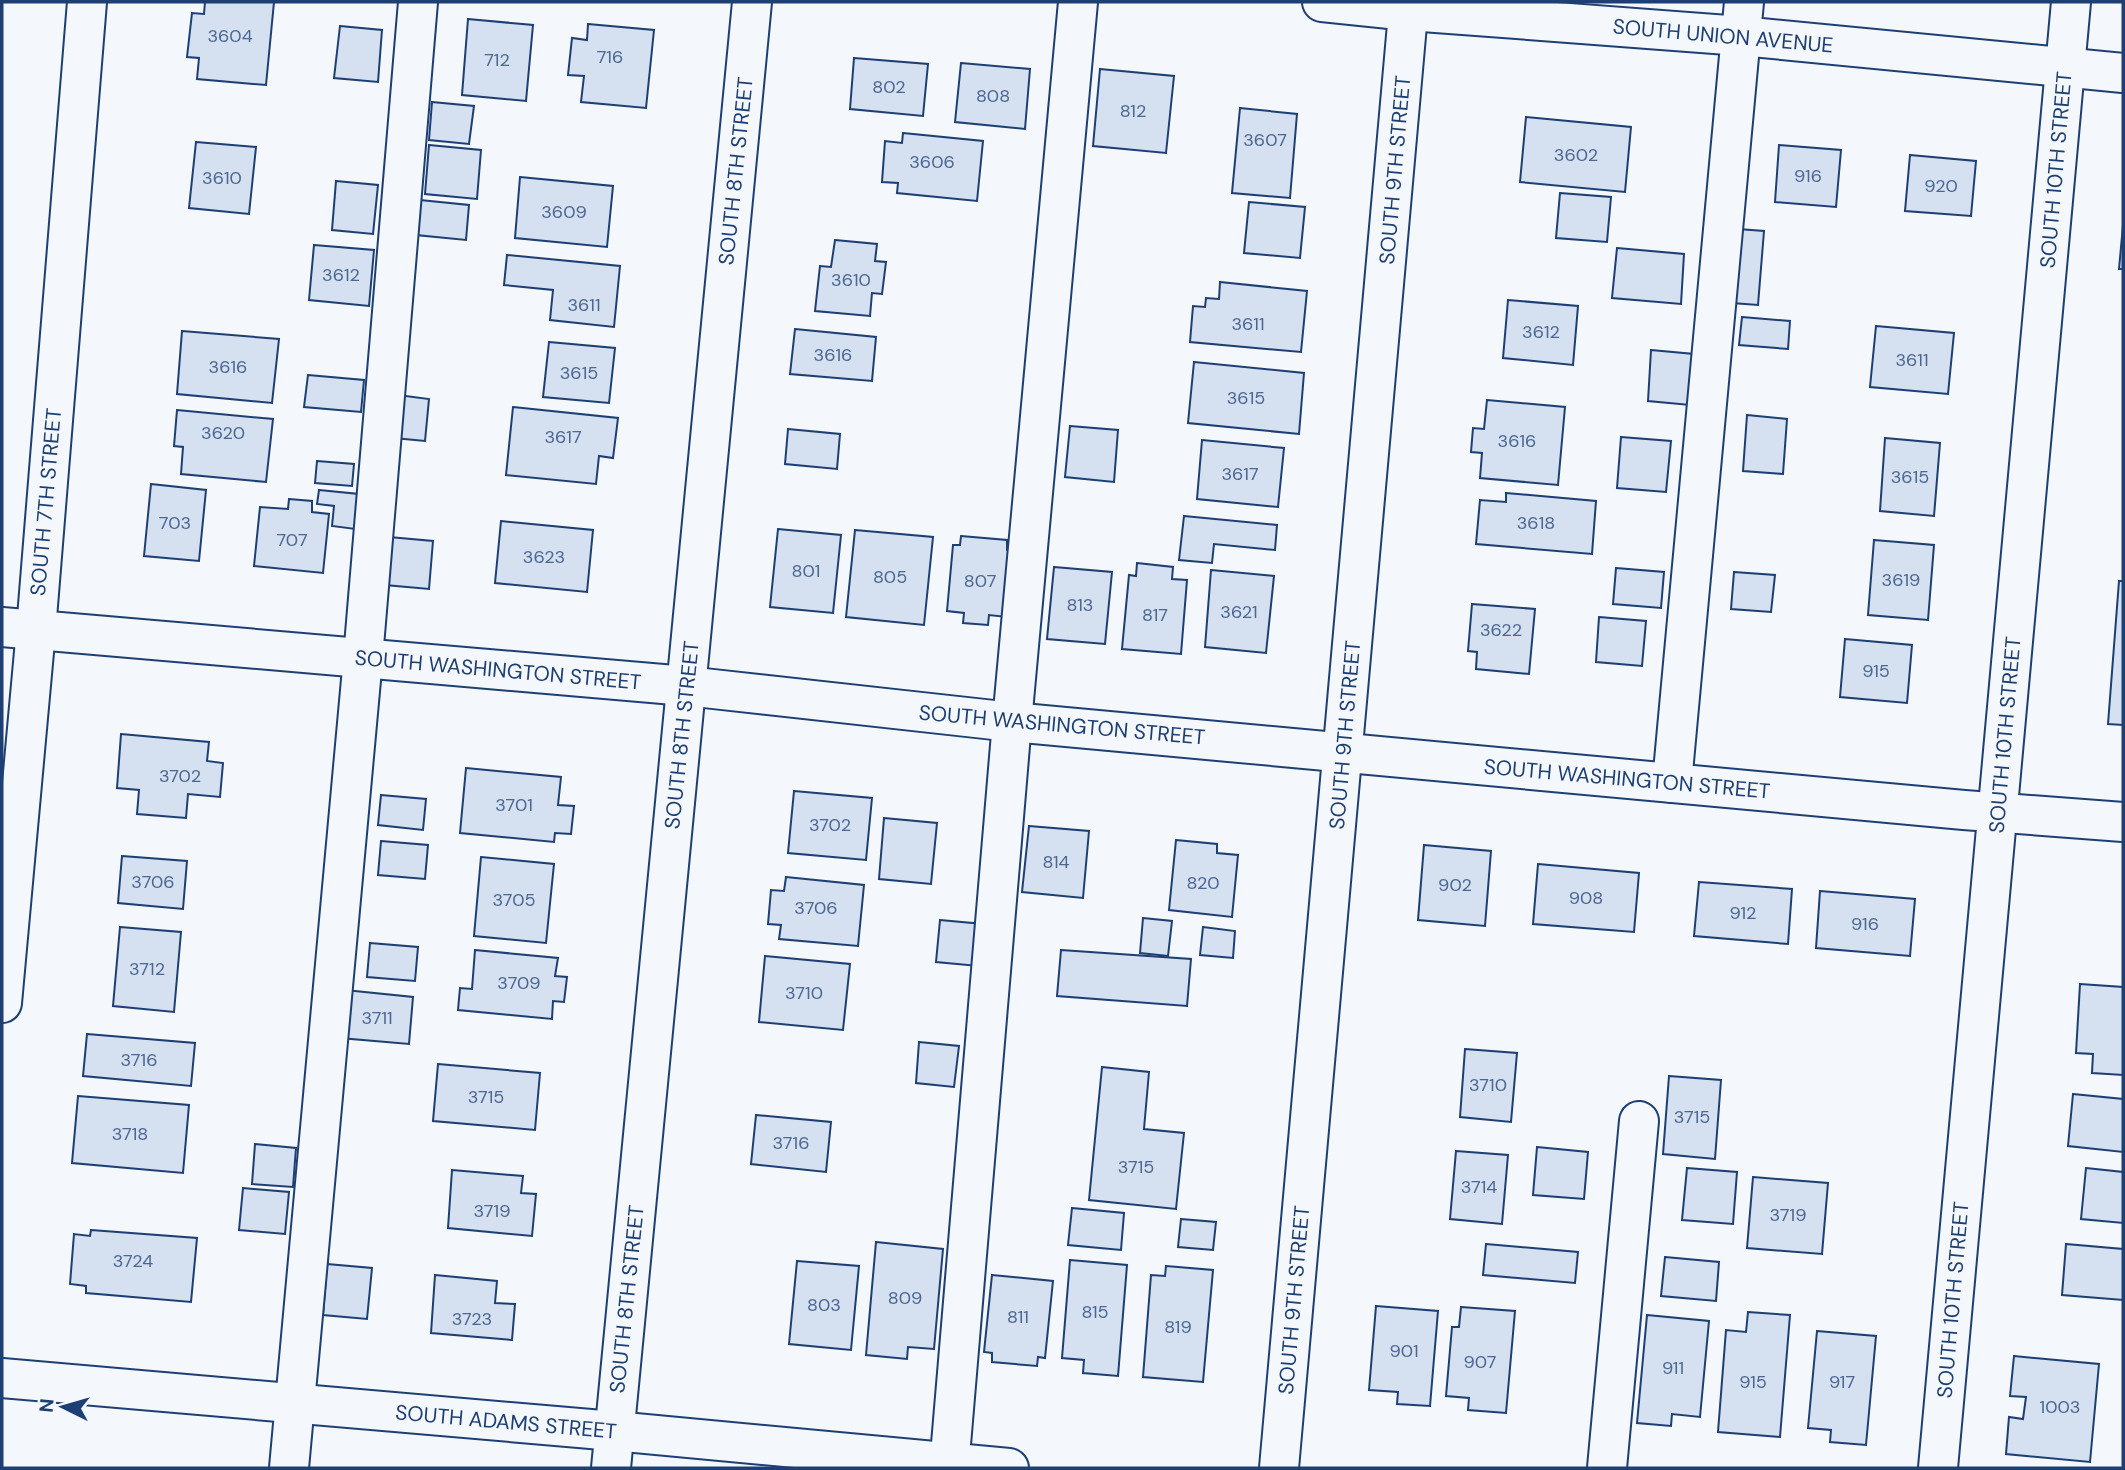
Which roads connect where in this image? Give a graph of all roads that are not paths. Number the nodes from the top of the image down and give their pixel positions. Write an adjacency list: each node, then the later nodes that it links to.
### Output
1 (87, 2): 11 (street, SOUTH 7TH STREET)
2 (418, 2): 12 (street)
3 (752, 2): 13 (street, SOUTH 8TH STREET)
4 (1078, 2): 14 (street)
5 (1322, 2): 7 (street, SOUTH UNION AVENUE)
6 (2071, 2): 9 (street, SOUTH 10TH STREET)
7 (1409, 6): 8 (street, SOUTH UNION AVENUE); 15 (street, SOUTH 9TH STREET)
8 (1743, 19): 9 (street, SOUTH UNION AVENUE); 16 (street)
9 (2065, 68): 10 (street, SOUTH UNION AVENUE); 17 (street, SOUTH 10TH STREET)
10 (2123, 73)
11 (19, 628): 12 (street, SOUTH WASHINGTON STREET); 19 (street, SOUTH 7TH STREET)
12 (363, 658): 13 (street, SOUTH WASHINGTON STREET); 22 (street)
13 (686, 686): 14 (street, SOUTH WASHINGTON STREET); 23 (street, SOUTH 8TH STREET)
14 (1013, 722): 15 (street, SOUTH WASHINGTON STREET); 24 (street)
15 (1344, 752): 16 (street, SOUTH WASHINGTON STREET); 28 (street, SOUTH 9TH STREET)
16 (1672, 783): 17 (street, SOUTH WASHINGTON STREET)
17 (1998, 813): 18 (street, SOUTH WASHINGTON STREET); 30 (street, SOUTH 10TH STREET)
18 (2123, 822)
19 (2, 1003)
20 (1639, 1121): 29 (street)
21 (2, 1378): 22 (street, SOUTH ADAMS STREET)
22 (295, 1404): 23 (street, SOUTH ADAMS STREET); 25 (street)
23 (614, 1431): 24 (street, SOUTH ADAMS STREET); 26 (street, SOUTH 8TH STREET)
24 (949, 1465): 27 (street, SOUTH ADAMS STREET)
25 (289, 1468)
26 (611, 1468)
27 (1009, 1468)
28 (1279, 1468)
29 (1607, 1468)
30 (1938, 1468)

